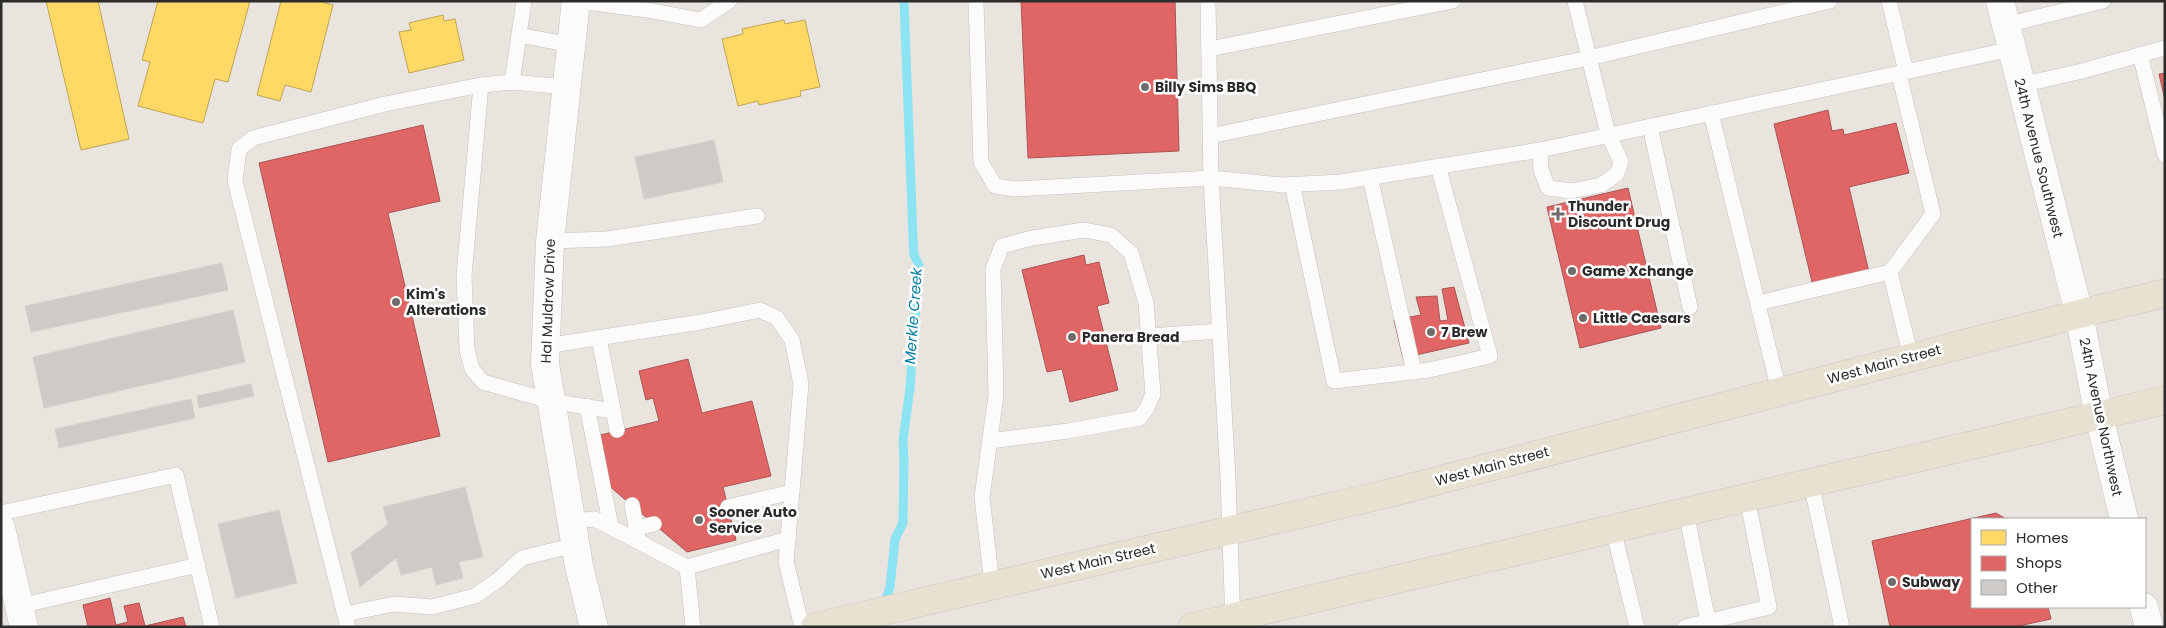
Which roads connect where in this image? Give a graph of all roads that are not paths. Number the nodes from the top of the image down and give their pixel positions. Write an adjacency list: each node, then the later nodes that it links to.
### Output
1 (524, 1): 12 (lane)
2 (577, 1): 3 (lane); 13 (street, Hal Muldrow Drive)
3 (729, 1)
4 (976, 1): 30 (lane)
5 (1208, 1): 15 (lane)
6 (1453, 1): 15 (lane)
7 (1575, 1): 17 (lane)
8 (1830, 1): 17 (lane)
9 (1889, 1): 18 (lane)
10 (2103, 1): 11 (lane)
11 (2006, 25): 18 (lane); 21 (street, 24th Avenue Southwest)
12 (519, 35): 13 (lane); 19 (lane)
13 (571, 45): 22 (street, Hal Muldrow Drive)
14 (2165, 48): 16 (lane)
15 (1209, 49): 26 (lane)
16 (2140, 54): 21 (lane); 28 (lane)
17 (1589, 58): 25 (lane); 26 (lane)
18 (1902, 73): 23 (lane); 35 (lane)
19 (512, 82): 20 (lane); 22 (lane)
20 (481, 85): 48 (lane); 75 (lane)
21 (2020, 85): 39 (street, 24th Avenue Southwest)
22 (566, 87): 34 (street, Hal Muldrow Drive)
23 (1711, 113): 24 (lane); 37 (lane)
24 (1650, 126): 25 (lane); 38 (lane)
25 (1608, 134): 27 (lane); 27 (lane)
26 (1210, 136): 30 (lane)
27 (1540, 150): 29 (lane)
28 (2165, 155)
29 (1438, 166): 31 (lane); 45 (lane)
30 (1210, 178): 32 (lane); 40 (lane)
31 (1370, 178): 32 (lane); 45 (lane)
32 (1292, 184): 45 (lane)
33 (757, 216): 34 (lane)
34 (550, 241): 43 (street, Hal Muldrow Drive)
35 (1890, 272): 37 (lane); 44 (lane)
36 (2165, 293): 39 (main road, West Main Street)
37 (1758, 303): 46 (lane)
38 (1690, 307)
39 (2079, 314): 44 (main road, West Main Street); 51 (street, 24th Avenue Northwest)
40 (1220, 331): 41 (lane); 65 (lane)
41 (1149, 336): 53 (lane); 53 (lane)
42 (599, 338): 43 (lane); 50 (lane); 55 (lane)
43 (545, 346): 48 (street, Hal Muldrow Drive)
44 (1911, 357): 46 (main road, West Main Street)
45 (1414, 372)
46 (1779, 391): 65 (main road, West Main Street)
47 (2165, 400): 51 (main road)
48 (550, 401): 49 (lane); 66 (street, Hal Muldrow Drive)
49 (587, 406): 50 (lane); 63 (lane)
50 (613, 411): 52 (lane)
51 (2099, 416): 54 (main road); 61 (street, 24th Avenue Northwest)
52 (617, 430)
53 (990, 442): 72 (lane)
54 (1811, 483): 56 (main road); 86 (lane)
55 (792, 492): 58 (lane); 68 (lane)
56 (1747, 498): 59 (main road); 76 (lane)
57 (632, 505): 67 (lane)
58 (728, 507)
59 (1686, 512): 64 (main road); 76 (lane)
60 (1, 513): 70 (lane)
61 (2124, 518)
62 (654, 524): 67 (lane)
63 (611, 528): 66 (lane); 67 (lane)
64 (1613, 529): 77 (main road); 84 (lane)
65 (1230, 530): 72 (main road, West Main Street); 77 (lane)
66 (573, 533): 75 (lane); 79 (street, Hal Muldrow Drive)
67 (638, 535): 71 (lane)
68 (788, 539): 71 (lane); 81 (lane)
69 (3, 542): 74 (street)
70 (198, 565): 74 (lane); 78 (lane)
71 (687, 567): 80 (lane)
72 (992, 586): 82 (main road, West Main Street)
73 (2144, 608): 87 (street)
74 (21, 616)
75 (346, 621)
76 (1708, 621): 85 (lane)
77 (1233, 623): 83 (main road)
78 (212, 627)
79 (594, 627)
80 (692, 627)
81 (802, 627)
82 (815, 627)
83 (1192, 627)
84 (1637, 627)
85 (1685, 627)
86 (1842, 627)
87 (2149, 627)

